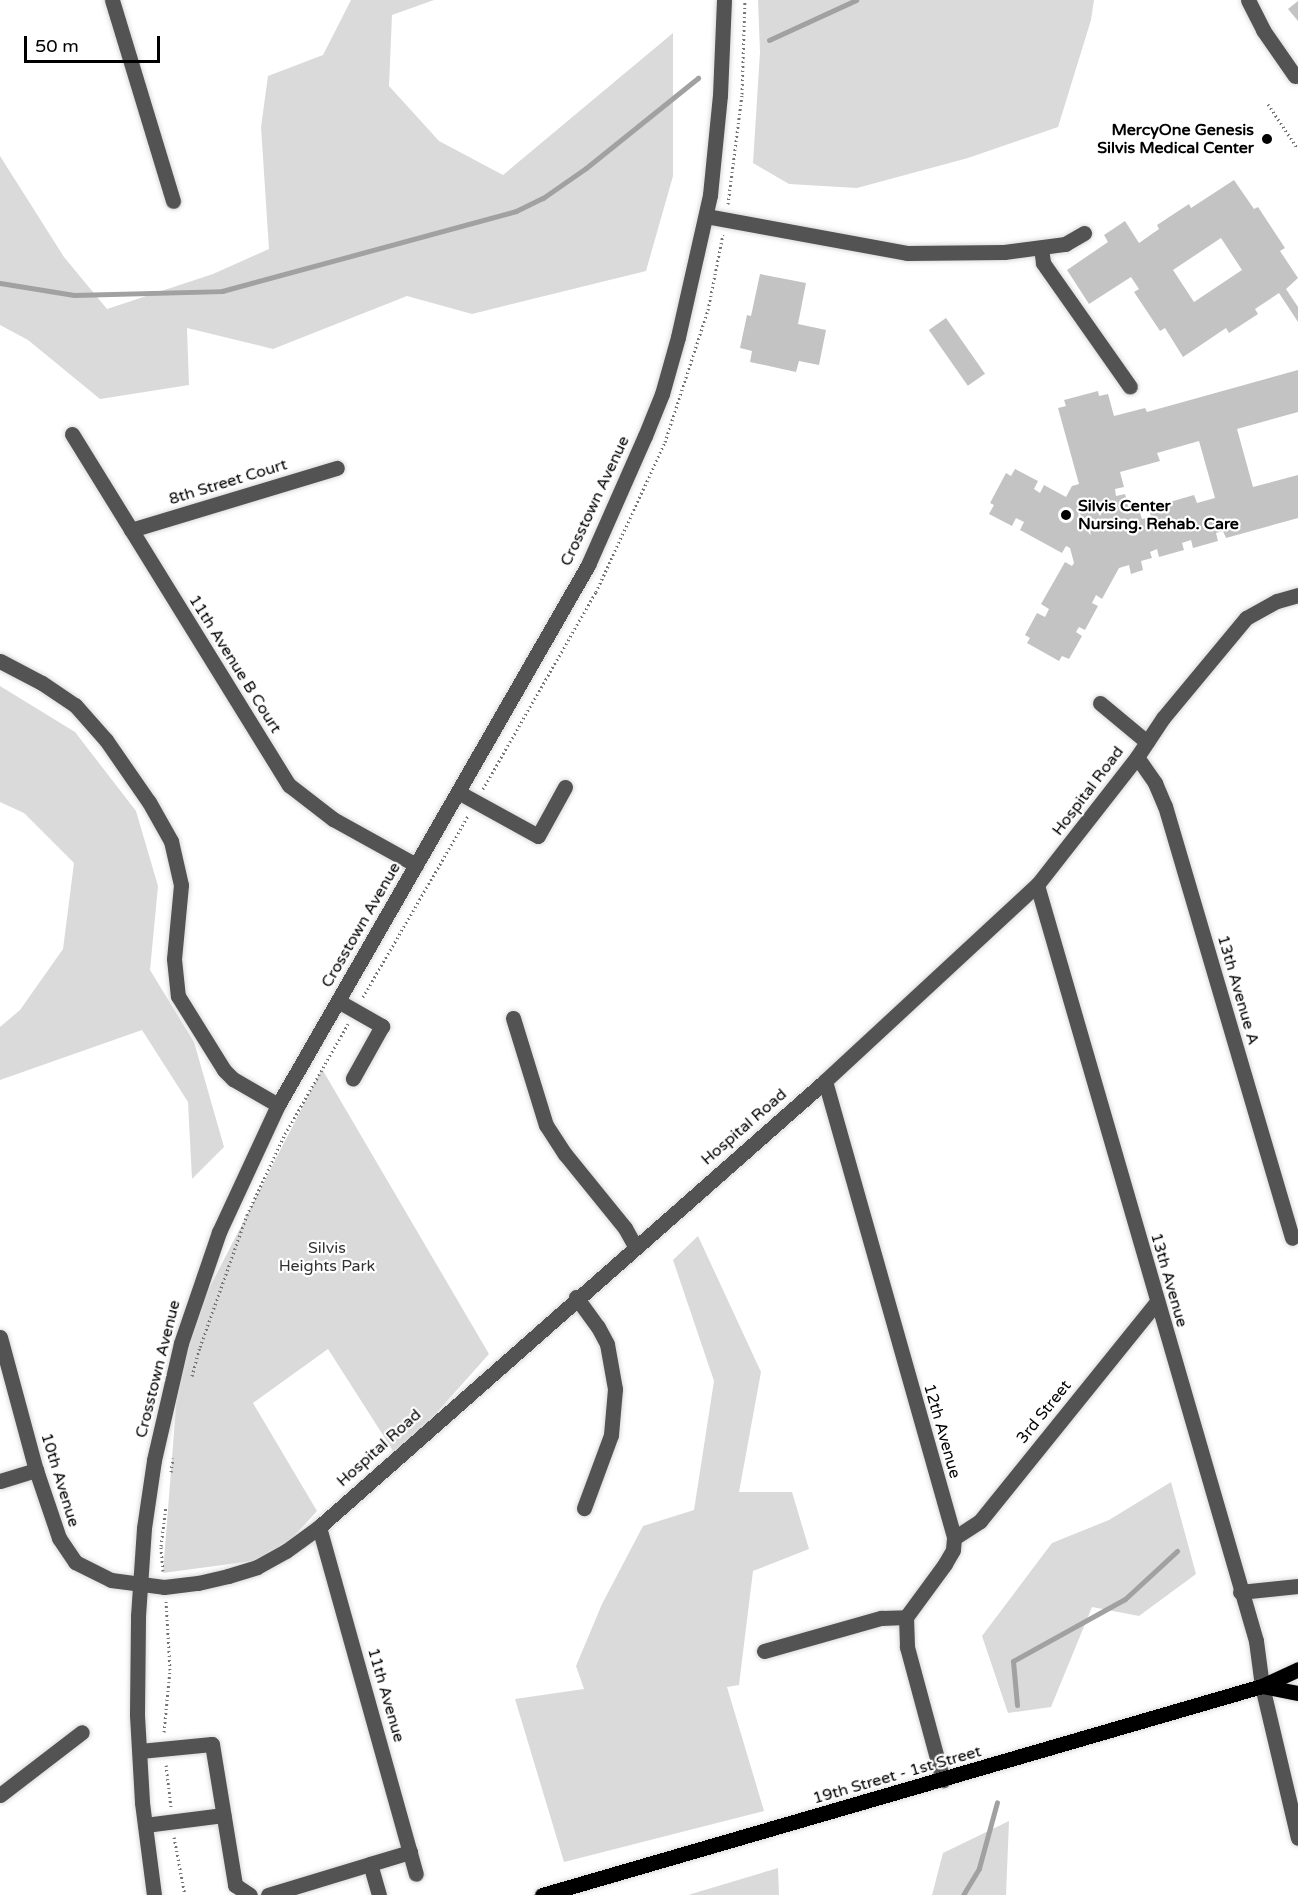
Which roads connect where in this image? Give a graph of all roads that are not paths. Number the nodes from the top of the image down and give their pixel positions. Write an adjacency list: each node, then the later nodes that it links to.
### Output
1 (112, 0): 5 (street)
2 (724, 0): 6 (street, Crosstown Avenue)
3 (1248, 0): 4 (street)
4 (1295, 76)
5 (173, 201)
6 (706, 216): 8 (street); 19 (street, Crosstown Avenue)
7 (1084, 233): 8 (street)
8 (1041, 248): 9 (street)
9 (1130, 387)
10 (72, 434): 12 (street, 11th Avenue B Court)
11 (337, 468): 12 (street, 8th Street Court)
12 (131, 530): 20 (street, 11th Avenue B Court)
13 (1298, 595): 16 (street, Hospital Road)
14 (0, 662): 26 (street)
15 (1100, 703): 16 (street)
16 (1147, 742): 17 (street, Hospital Road)
17 (1137, 757): 21 (street, Hospital Road); 27 (street, 13th Avenue A)
18 (565, 787): 19 (street)
19 (458, 792): 20 (street, Crosstown Avenue)
20 (416, 865): 22 (street, Crosstown Avenue)
21 (1037, 885): 25 (street, Hospital Road); 30 (street, 13th Avenue)
22 (338, 1001): 24 (street); 26 (street, Crosstown Avenue)
23 (513, 1018): 28 (street)
24 (353, 1078)
25 (825, 1081): 28 (street, Hospital Road); 36 (street, 12th Avenue)
26 (278, 1105): 37 (street, Crosstown Avenue)
27 (1292, 1238)
28 (636, 1246): 29 (street, Hospital Road)
29 (576, 1297): 34 (street); 35 (street, Hospital Road)
30 (1157, 1302): 36 (street, 3rd Street); 39 (street, 13th Avenue)
31 (0, 1337): 32 (street, 10th Avenue)
32 (36, 1470): 33 (street); 37 (street, 10th Avenue)
33 (0, 1481)
34 (584, 1508)
35 (319, 1527): 37 (street, Hospital Road); 53 (street, 11th Avenue)
36 (954, 1538): 40 (street)
37 (140, 1585): 46 (street, Crosstown Avenue)
38 (1298, 1586): 39 (street)
39 (1240, 1592): 43 (street, 13th Avenue)
40 (906, 1617): 41 (street); 47 (street)
41 (764, 1651)
42 (1298, 1669): 43 (main road, 19th Street - 1st Street)
43 (1262, 1686): 44 (main road); 47 (main road, 19th Street - 1st Street); 48 (street, 13th Avenue)
44 (1298, 1693)
45 (82, 1732): 49 (street)
46 (140, 1750): 50 (street); 51 (street, Crosstown Avenue)
47 (943, 1780): 60 (main road, 19th Street - 1st Street)
48 (1292, 1794): 52 (street, 13th Avenue)
49 (0, 1795)
50 (223, 1815): 51 (street); 57 (street)
51 (145, 1825): 56 (street, Crosstown Avenue)
52 (1298, 1838)
53 (410, 1852): 54 (street); 55 (street, 11th Avenue)
54 (370, 1864): 58 (street); 59 (street)
55 (416, 1874)
56 (154, 1895)
57 (250, 1895)
58 (268, 1895)
59 (379, 1895)
60 (542, 1895)

